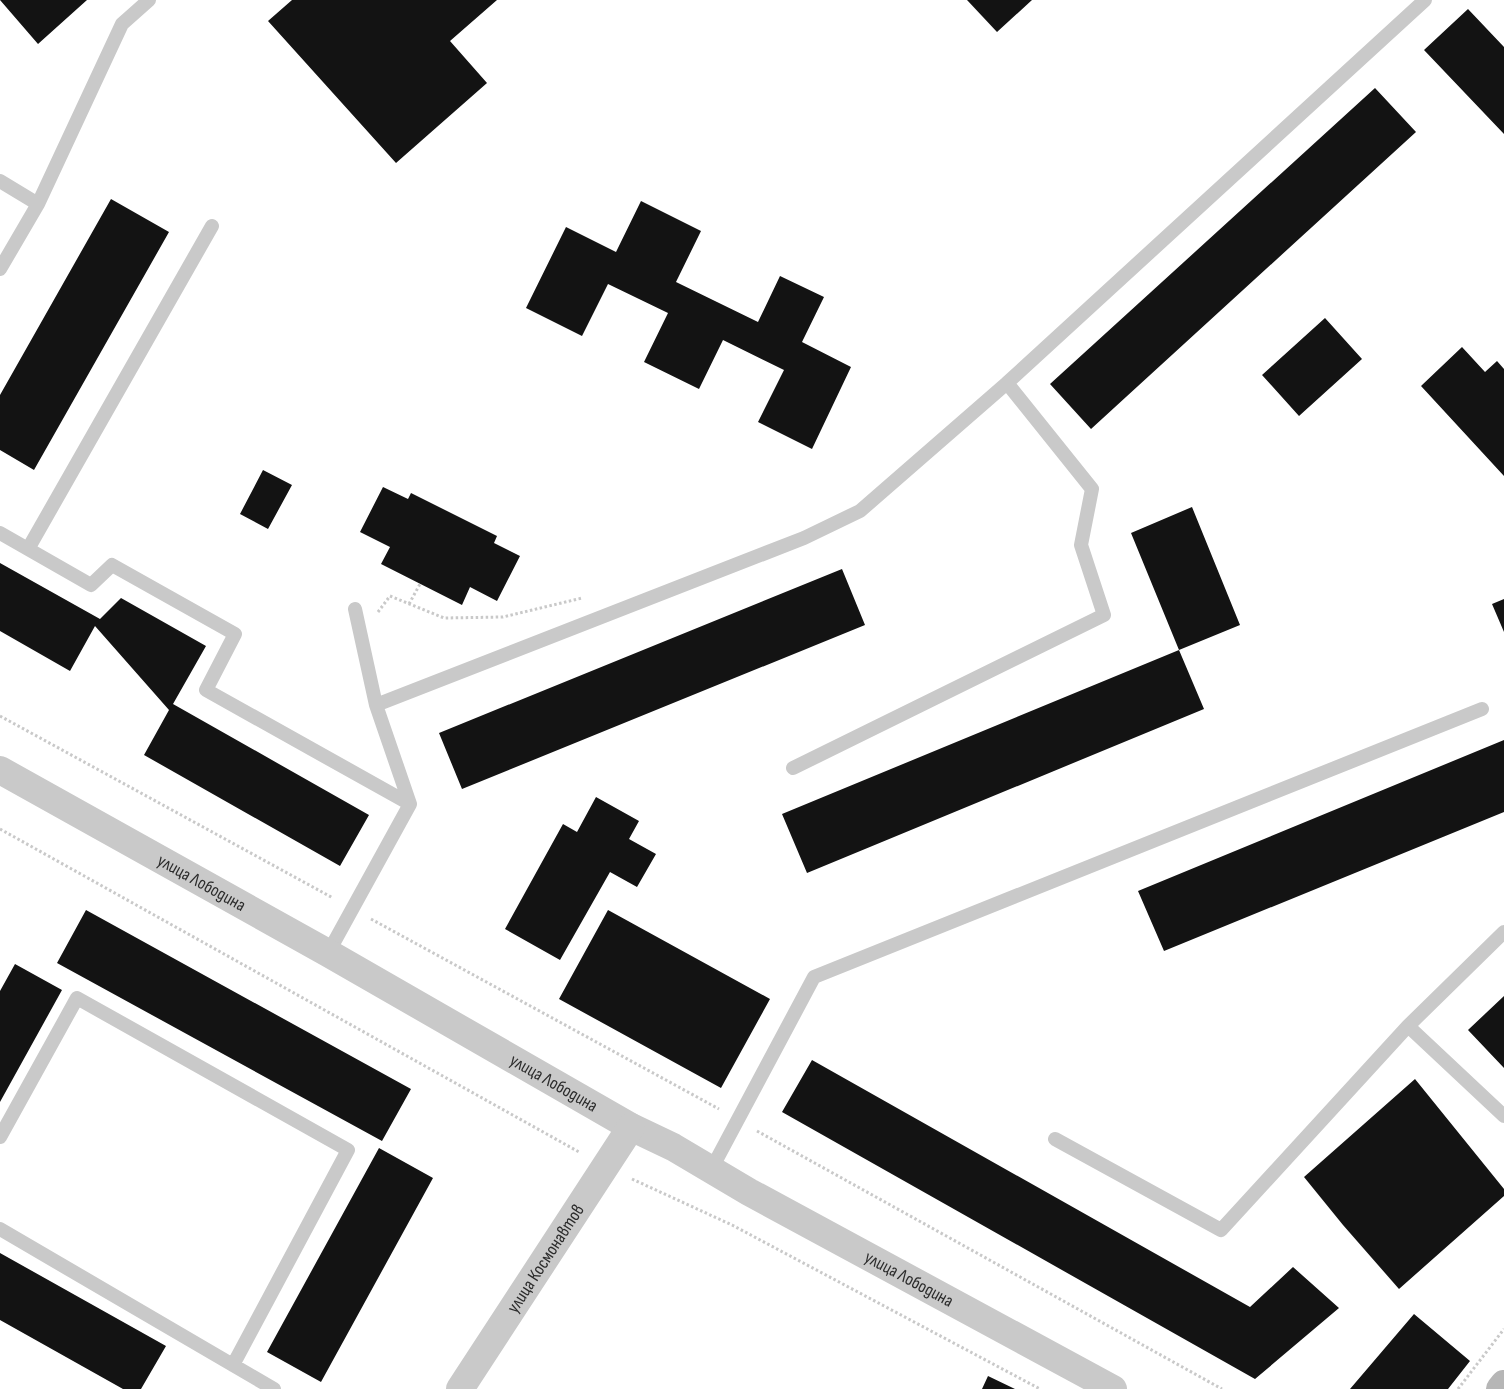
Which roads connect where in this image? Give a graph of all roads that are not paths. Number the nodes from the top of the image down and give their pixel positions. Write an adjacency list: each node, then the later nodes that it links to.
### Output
1 (148, 0): 4 (lane)
2 (1425, 0): 7 (lane)
3 (0, 181): 4 (lane)
4 (38, 204): 6 (lane)
5 (212, 226): 9 (lane)
6 (0, 269)
7 (1007, 383): 11 (lane); 13 (lane)
8 (0, 533): 9 (lane)
9 (28, 549): 15 (lane)
10 (355, 609): 11 (lane)
11 (376, 705): 15 (lane)
12 (1482, 709): 23 (lane)
13 (793, 768)
14 (3, 778): 17 (street, улица Лободина)
15 (410, 804): 17 (lane)
16 (1504, 932): 18 (lane)
17 (328, 953): 20 (street, улица Лободина)
18 (1408, 1026): 19 (lane); 22 (lane)
19 (1504, 1116)
20 (631, 1126): 23 (street, улица Лободина); 28 (street, улица Космонавтов)
21 (0, 1137): 25 (lane)
22 (1055, 1139)
23 (711, 1170): 29 (street, улица Лободина)
24 (0, 1229): 25 (lane)
25 (233, 1365): 27 (lane)
26 (1504, 1384): 30 (main road)
27 (274, 1389)
28 (460, 1389)
29 (1113, 1389)
30 (1500, 1389)

